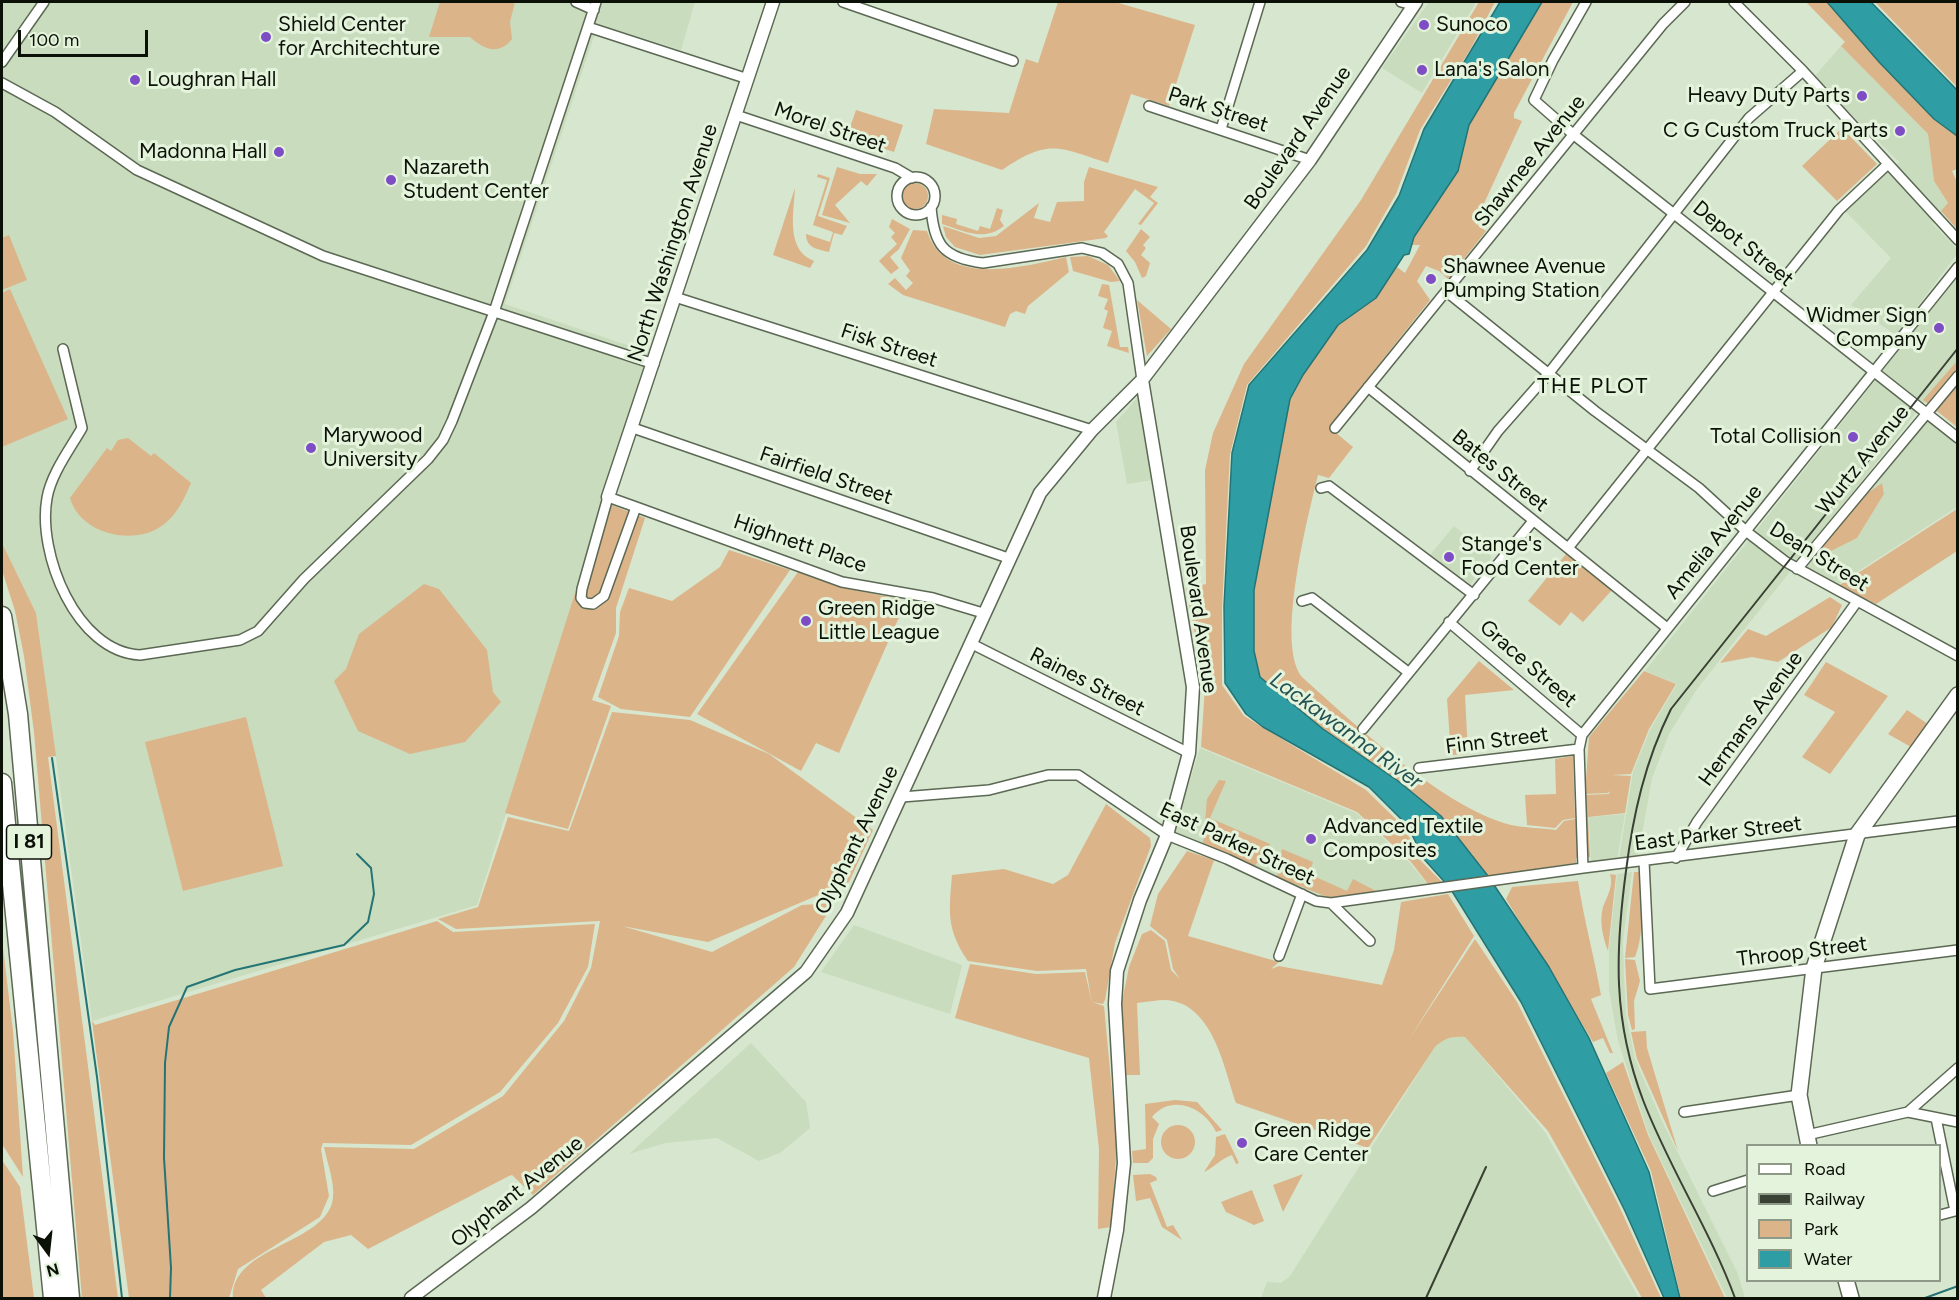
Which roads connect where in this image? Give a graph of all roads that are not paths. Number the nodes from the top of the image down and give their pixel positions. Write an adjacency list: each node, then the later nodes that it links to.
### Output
1 (44, 2): 13 (street)
2 (576, 2): 10 (street)
3 (773, 2): 15 (street, North Washington Avenue)
4 (843, 2): 12 (street)
5 (1260, 2): 19 (street)
6 (1586, 2): 20 (street, Depot Street)
7 (1685, 2): 20 (street, Shawnee Avenue)
8 (1734, 2): 14 (street)
9 (1410, 3): 21 (street, Boulevard Avenue)
10 (595, 6): 11 (street)
11 (588, 27): 15 (street); 31 (street)
12 (1013, 61)
13 (2, 62)
14 (1803, 71): 22 (street); 25 (street)
15 (748, 79): 18 (street, North Washington Avenue)
16 (2, 83): 31 (street)
17 (1149, 106): 19 (street, Park Street)
18 (736, 114): 23 (street, Morel Street); 30 (street, North Washington Avenue)
19 (1221, 129): 21 (street, Park Street)
20 (1574, 135): 25 (street, Depot Street); 28 (street, Shawnee Avenue)
21 (1310, 160): 37 (street, Boulevard Avenue)
22 (1888, 164): 26 (street); 29 (street)
23 (912, 178): 24 (street, Morel Street); 24 (street)
24 (931, 207): 37 (street, Morel Street)
25 (1674, 211): 29 (street, Depot Street); 35 (street)
26 (1958, 240)
27 (1958, 267): 34 (street, Amelia Avenue)
28 (1447, 292): 35 (street, Dean Street); 38 (street, Shawnee Avenue)
29 (1772, 293): 34 (street, Depot Street); 44 (street)
30 (675, 297): 33 (street, North Washington Avenue); 42 (street, Fisk Street)
31 (495, 312): 32 (street); 33 (street)
32 (63, 349)
33 (654, 364): 40 (street, North Washington Avenue)
34 (1873, 371): 39 (street, Depot Street); 50 (street, Amelia Avenue)
35 (1549, 374): 44 (street, Dean Street); 45 (street)
36 (1958, 375): 39 (street, Wurtz Avenue)
37 (1142, 380): 42 (street, Olyphant Avenue); 68 (street, Boulevard Avenue)
38 (1368, 387): 41 (street, Shawnee Avenue); 45 (street, Bates Street)
39 (1925, 413): 43 (street, Depot Street); 53 (street, Wurtz Avenue)
40 (633, 428): 47 (street, North Washington Avenue); 52 (street, Fairfield Street)
41 (1335, 428)
42 (1092, 430): 52 (street, Olyphant Avenue)
43 (1958, 438)
44 (1646, 450): 50 (street, Dean Street); 51 (street)
45 (1470, 471): 49 (street, Bates Street)
46 (1321, 488): 54 (street, Grace Street)
47 (608, 497): 48 (street, Highnett Place); 48 (street)
48 (636, 507): 57 (street, Highnett Place)
49 (1533, 521): 51 (street, Bates Street); 54 (street)
50 (1747, 532): 53 (street, Dean Street); 60 (street, Amelia Avenue)
51 (1568, 548): 60 (street, Bates Street)
52 (1008, 558): 57 (street, Olyphant Avenue)
53 (1797, 569): 56 (street, Dean Street)
54 (1474, 595): 59 (street)
55 (1302, 601): 63 (street)
56 (1856, 603): 62 (street, Dean Street); 75 (street, Hermans Avenue)
57 (984, 613): 61 (street, Olyphant Avenue)
58 (2, 616): 96 (highway, I 81)
59 (1449, 622): 63 (street); 66 (street, Grace Street)
60 (1667, 628): 66 (street, Amelia Avenue)
61 (970, 643): 68 (street, Raines Street); 71 (street, Olyphant Avenue)
62 (1958, 656)
63 (1408, 672): 65 (street)
64 (1958, 695): 73 (main road)
65 (1364, 729)
66 (1582, 735): 67 (street, Amelia Avenue)
67 (1579, 749): 69 (street, Finn Street); 77 (street, Amelia Avenue)
68 (1189, 753): 74 (street, Boulevard Avenue)
69 (1419, 768)
70 (2, 783): 95 (highway, I 81)
71 (902, 797): 74 (street, East Parker Street); 97 (street, Olyphant Avenue)
72 (1958, 821): 73 (street, East Parker Street)
73 (1857, 834): 75 (street, East Parker Street); 83 (main road)
74 (1167, 835): 78 (street, East Parker Street); 98 (street, Boulevard Avenue)
75 (1676, 858): 76 (street, East Parker Street)
76 (1644, 861): 77 (street, East Parker Street); 83 (street, Throop Street)
77 (1583, 868): 79 (street, East Parker Street)
78 (1302, 894): 79 (street, East Parker Street); 82 (street)
79 (1331, 903): 80 (street)
80 (1370, 941)
81 (1958, 950): 83 (street, Throop Street)
82 (1279, 956)
83 (1815, 968): 85 (main road)
84 (1958, 1068): 87 (street)
85 (1799, 1095): 86 (street); 90 (main road)
86 (1684, 1112)
87 (1908, 1112): 88 (street); 90 (street)
88 (1936, 1118): 89 (street); 93 (street)
89 (1958, 1122)
90 (1808, 1140)
91 (1746, 1181): 92 (street)
92 (1713, 1191)
93 (1941, 1215)
94 (1846, 1282): 99 (main road)
95 (53, 1299)
96 (70, 1299)
97 (411, 1299)
98 (1104, 1299)
99 (1851, 1299)

